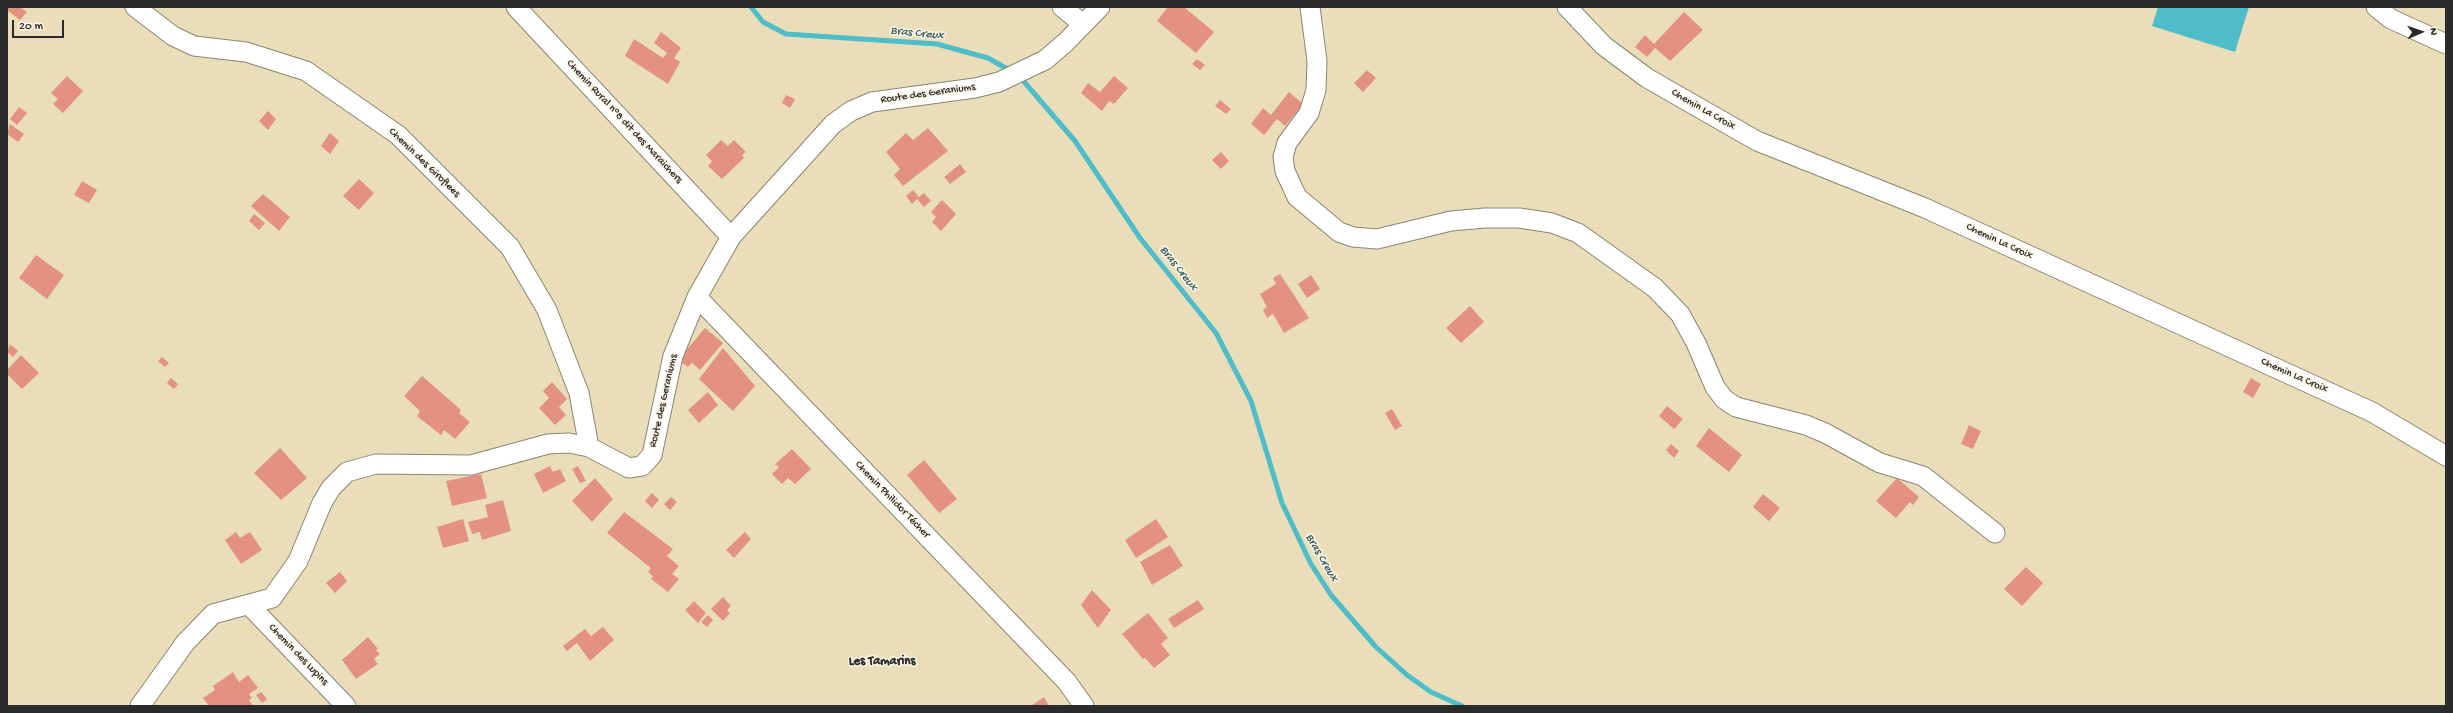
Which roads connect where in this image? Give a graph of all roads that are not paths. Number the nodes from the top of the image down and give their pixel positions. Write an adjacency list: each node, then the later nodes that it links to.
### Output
1 (135, 7): 12 (street, Chemin des Giroflees)
2 (516, 7): 10 (street, Chemin Rural n°8 dit des Maraichers)
3 (1062, 7): 8 (street)
4 (1100, 7): 8 (street, Route des Geraniums)
5 (1310, 7): 14 (street)
6 (1567, 7): 13 (street, Chemin La Croix)
7 (2376, 7): 9 (street)
8 (1083, 24): 10 (street, Route des Geraniums)
9 (2446, 44)
10 (731, 236): 11 (street, Route des Geraniums)
11 (697, 297): 12 (street, Route des Geraniums); 18 (street, Chemin Philidor Técher)
12 (589, 447): 15 (street, Route des Geraniums)
13 (2446, 456)
14 (1995, 533)
15 (249, 604): 16 (street, Route des Geraniums); 17 (street, Chemin des Lupins)
16 (140, 706)
17 (346, 706)
18 (1084, 706)

